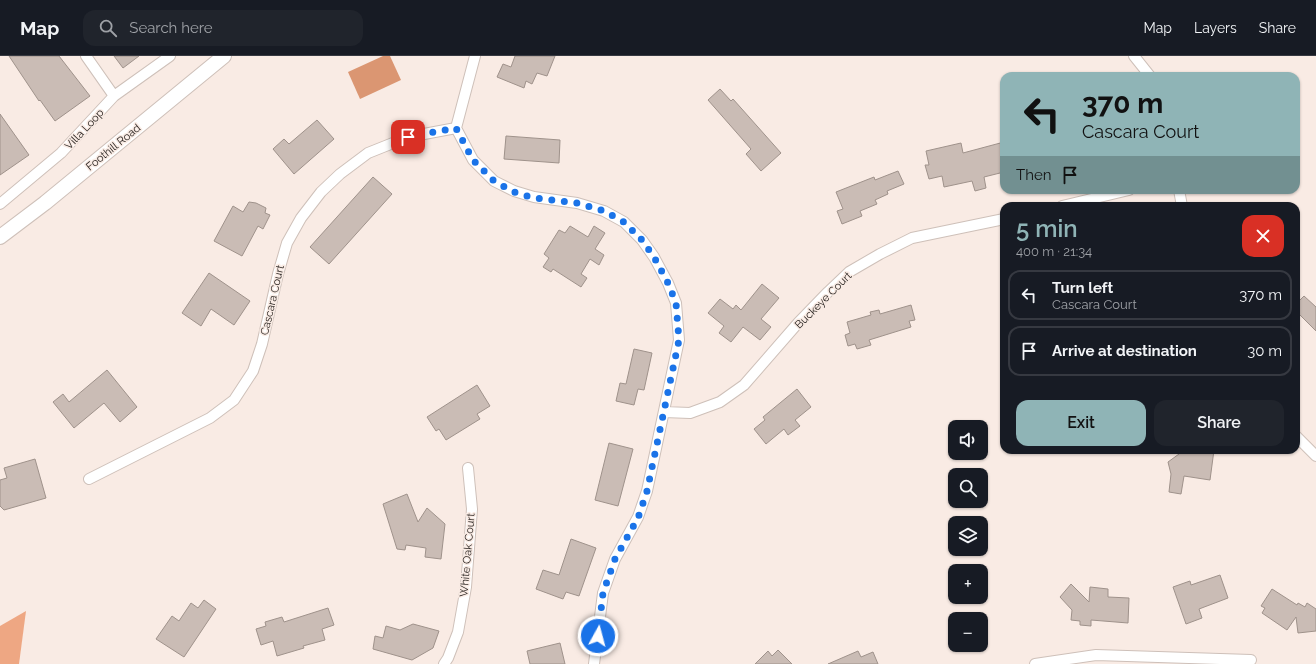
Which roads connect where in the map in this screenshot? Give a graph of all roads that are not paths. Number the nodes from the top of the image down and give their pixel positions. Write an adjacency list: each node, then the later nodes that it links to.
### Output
1 (86, 56): 7 (street)
2 (170, 56): 7 (street, Villa Loop)
3 (224, 56): 13 (main road, Foothill Road)
4 (475, 56): 8 (street)
5 (1134, 56): 6 (street)
6 (1147, 72)
7 (114, 96): 11 (street, Villa Loop)
8 (456, 128): 14 (street); 18 (street, Cascara Court)
9 (1112, 194): 10 (street)
10 (1079, 202)
11 (0, 204)
12 (1000, 220): 14 (street, Buckeye Court)
13 (0, 237)
14 (664, 412): 21 (street)
15 (1300, 440): 16 (street)
16 (1316, 456)
17 (468, 468): 20 (street, White Oak Court)
18 (89, 479)
19 (1252, 660): 22 (street)
20 (444, 664)
21 (594, 664)
22 (1035, 664)

